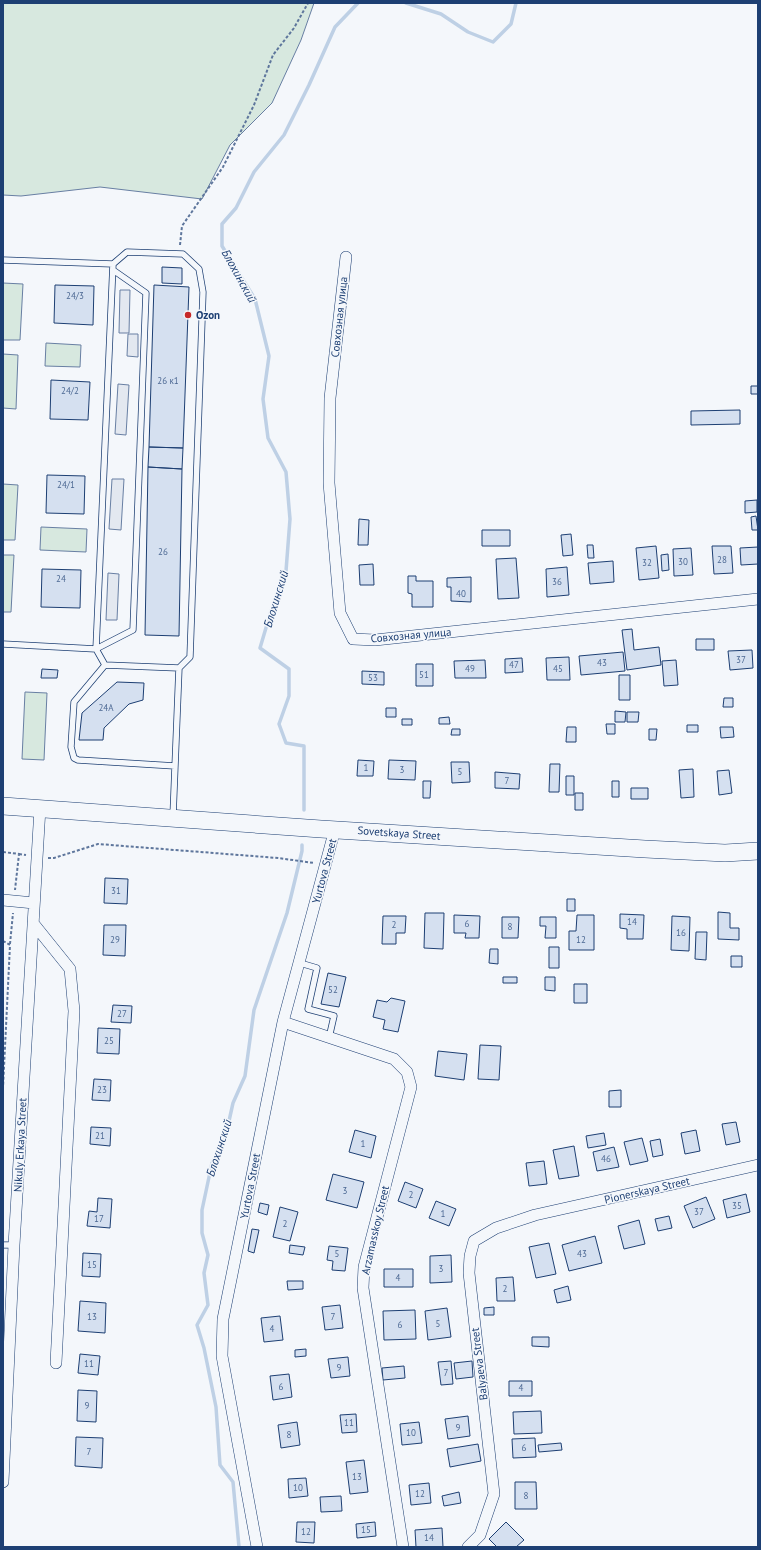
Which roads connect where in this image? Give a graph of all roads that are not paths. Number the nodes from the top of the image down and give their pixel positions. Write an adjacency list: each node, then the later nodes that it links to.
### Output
1 (346, 257): 5 (street, Совхозная улица)
2 (3, 260): 3 (lane)
3 (113, 264): 4 (lane); 9 (lane)
4 (113, 270): 7 (lane); 7 (lane)
5 (758, 599)
6 (3, 644): 7 (lane)
7 (96, 648): 8 (lane)
8 (105, 665): 9 (lane); 10 (lane)
9 (180, 668): 10 (lane)
10 (175, 766): 13 (lane)
11 (3, 806): 12 (main road, Sovetskaya Street)
12 (40, 808): 13 (main road, Sovetskaya Street); 17 (street, Nikuly Erkaya Street)
13 (173, 818): 14 (main road, Sovetskaya Street)
14 (335, 829): 15 (main road, Sovetskaya Street); 19 (street, Yurtova Street)
15 (758, 851)
16 (3, 900): 17 (street)
17 (34, 903): 18 (street, Nikuly Erkaya Street)
18 (33, 923): 24 (street, Nikuly Erkaya Street); 25 (street)
19 (300, 963): 20 (street, Yurtova Street); 21 (lane)
20 (283, 1022): 21 (street, Arzamasskoy Street); 28 (street, Yurtova Street)
21 (329, 1038): 29 (street, Arzamasskoy Street)
22 (758, 1165): 23 (street, Pionerskaya Street)
23 (535, 1214): 30 (street, Balyaeva Street)
24 (9, 1245): 26 (street, Nikuly Erkaya Street)
25 (56, 1363)
26 (4, 1433): 27 (street, Nikuly Erkaya Street)
27 (3, 1482)
28 (257, 1547)
29 (403, 1547)
30 (468, 1547)

